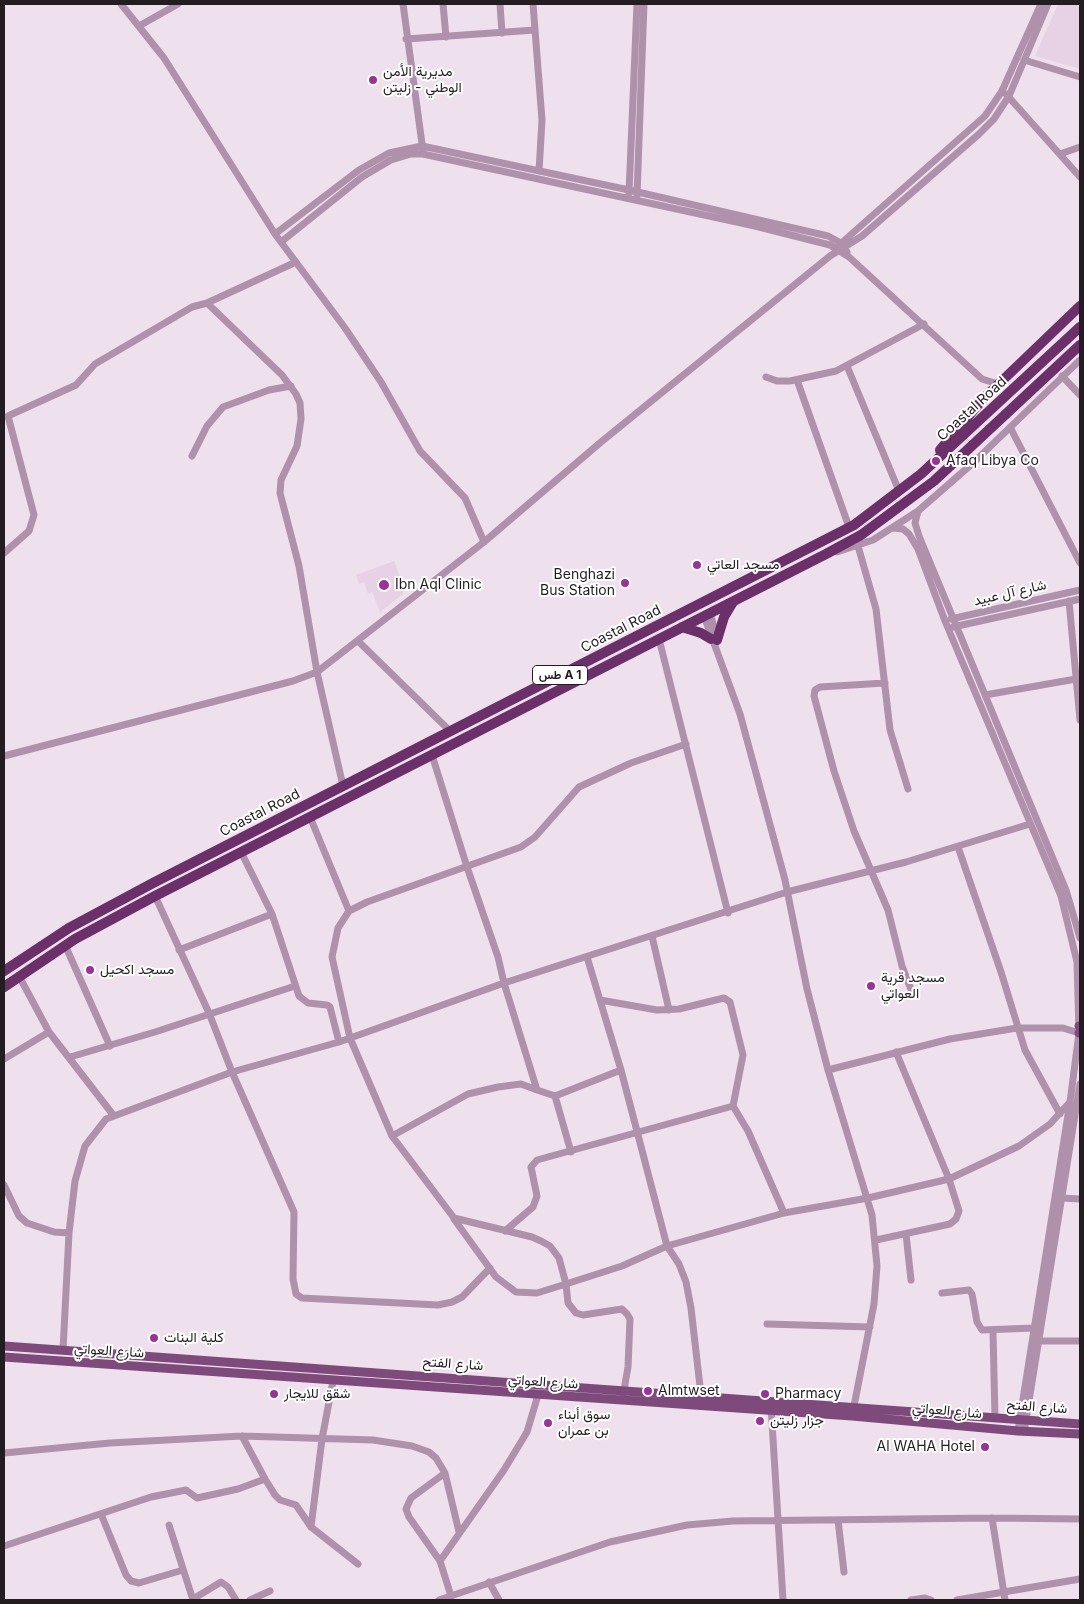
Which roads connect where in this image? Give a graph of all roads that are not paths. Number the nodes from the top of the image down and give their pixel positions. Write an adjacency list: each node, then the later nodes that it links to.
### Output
1 (121, 4): 11 (street)
2 (178, 4): 11 (street)
3 (403, 4): 15 (street)
4 (443, 4): 14 (street)
5 (500, 4): 13 (street)
6 (533, 4): 12 (street)
7 (637, 4): 17 (street)
8 (644, 4): 17 (street)
9 (1040, 4): 19 (street)
10 (1048, 4): 16 (street)
11 (139, 26): 28 (street)
12 (535, 30): 13 (street); 24 (street)
13 (502, 33): 14 (street)
14 (446, 37): 15 (street)
15 (406, 39): 22 (street)
16 (1024, 60): 18 (street); 20 (street)
17 (638, 63): 26 (street); 27 (street)
18 (1080, 77)
19 (1002, 91): 20 (street); 30 (street)
20 (1009, 96): 23 (street); 30 (street)
21 (1080, 147): 23 (street)
22 (422, 150): 24 (street); 26 (street); 28 (street); 29 (street)
23 (1060, 154): 25 (street)
24 (539, 170): 26 (street)
25 (1080, 176)
26 (629, 194): 27 (street)
27 (637, 196): 30 (street)
28 (275, 234): 29 (street)
29 (281, 242): 31 (street)
30 (841, 248): 34 (street); 54 (street)
31 (296, 262): 32 (street); 54 (street)
32 (207, 303): 43 (street); 46 (street)
33 (1080, 306): 42 (highway)
34 (924, 324): 38 (street); 42 (street)
35 (1080, 327): 49 (highway, Coastal Road / طس A 1)
36 (1080, 345): 57 (highway, Coastal Road / طس A 1)
37 (1080, 360): 39 (street)
38 (847, 366): 41 (street); 50 (street)
39 (1063, 376): 44 (street); 45 (street); 47 (street)
40 (766, 377): 41 (street)
41 (797, 380): 52 (street)
42 (998, 384): 49 (highway)
43 (291, 386): 48 (street); 72 (street)
44 (1080, 391)
45 (1080, 395)
46 (6, 416): 56 (street)
47 (1010, 427): 51 (street); 58 (street)
48 (192, 456)
49 (921, 474): 50 (highway, Coastal Road / طس A 1)
50 (900, 491): 52 (highway, Coastal Road / طس A 1)
51 (918, 510): 53 (street); 64 (street)
52 (849, 527): 77 (highway, Coastal Road / طس A 1)
53 (893, 528): 55 (street); 65 (street)
54 (484, 542): 71 (street)
55 (858, 546): 57 (street); 74 (street)
56 (4, 553)
57 (826, 554): 62 (highway, Coastal Road / طس A 1)
58 (1080, 563)
59 (1080, 590): 64 (street, شارع آل عبيد)
60 (1080, 599): 61 (street, شارع آل عبيد)
61 (1069, 601): 66 (street, شارع آل عبيد); 73 (street)
62 (733, 602): 63 (highway, Coastal Road / طس A 1); 70 (highway)
63 (707, 615): 67 (highway, Coastal Road / طس A 1); 70 (street)
64 (954, 618): 65 (street, شارع آل عبيد); 66 (street)
65 (944, 620): 68 (street)
66 (957, 626): 68 (street, شارع آل عبيد); 75 (street)
67 (682, 627): 69 (highway, Coastal Road / طس A 1); 70 (highway)
68 (948, 628): 84 (street)
69 (659, 639): 78 (street); 80 (highway, Coastal Road / طس A 1)
70 (714, 640): 89 (street)
71 (358, 641): 72 (street); 77 (street)
72 (317, 672): 79 (street); 81 (street)
73 (1076, 679): 75 (street); 76 (street)
74 (885, 682): 82 (street); 88 (street)
75 (985, 695): 95 (street)
76 (1080, 720)
77 (449, 730): 81 (highway, Coastal Road / طس A 1)
78 (686, 744): 87 (street); 92 (street)
79 (4, 756)
80 (432, 756): 83 (highway, Coastal Road / طس A 1); 87 (street)
81 (343, 786): 99 (highway, Coastal Road / طس A 1)
82 (908, 789)
83 (310, 817): 86 (highway, Coastal Road / طس A 1); 91 (street)
84 (1030, 824): 85 (street); 109 (street)
85 (958, 847): 88 (street); 108 (street)
86 (241, 852): 90 (highway, Coastal Road / طس A 1); 93 (street)
87 (467, 867): 91 (street); 101 (street)
88 (871, 870): 89 (street); 104 (street)
89 (787, 892): 92 (street); 118 (street)
90 (155, 896): 96 (highway, Coastal Road / طس A 1); 97 (street)
91 (348, 911): 111 (street)
92 (728, 913): 94 (street)
93 (272, 914): 97 (street); 102 (street)
94 (652, 936): 98 (street); 106 (street)
95 (1080, 938)
96 (65, 945): 100 (highway, Coastal Road / طس A 1); 113 (street)
97 (179, 950): 107 (street)
98 (587, 957): 101 (street); 105 (street)
99 (4, 971)
100 (19, 976): 103 (highway, Coastal Road / طس A 1); 110 (street)
101 (504, 983): 111 (street); 121 (street)
102 (295, 986): 107 (street); 112 (street)
103 (4, 987)
104 (912, 992)
105 (600, 1000): 106 (street); 117 (street)
106 (669, 1010): 124 (street)
107 (209, 1013): 113 (street); 119 (street)
108 (1017, 1028): 109 (street); 114 (street); 125 (street)
109 (1080, 1029): 123 (street)
110 (49, 1032): 115 (street); 116 (street)
111 (350, 1038): 112 (street); 128 (street)
112 (339, 1042): 119 (street)
113 (110, 1046): 115 (street)
114 (896, 1052): 118 (street); 132 (street)
115 (70, 1057): 126 (street)
116 (4, 1059)
117 (621, 1070): 122 (street); 127 (street)
118 (828, 1070): 134 (street)
119 (232, 1072): 126 (street); 144 (street)
120 (1080, 1084): 123 (street)
121 (537, 1090): 122 (street); 128 (street)
122 (554, 1096): 131 (street)
123 (1076, 1102): 125 (street); 129 (street); 150 (street)
124 (733, 1106): 127 (street); 137 (street)
125 (1060, 1114): 132 (street)
126 (114, 1116): 140 (street)
127 (637, 1131): 131 (street); 143 (street)
128 (392, 1136): 138 (street)
129 (1070, 1142): 130 (street); 135 (street)
130 (1080, 1142)
131 (571, 1152): 139 (street)
132 (949, 1178): 134 (street); 141 (street)
133 (4, 1185): 140 (street)
134 (868, 1198): 137 (street); 142 (street)
135 (1061, 1198): 136 (street); 152 (street)
136 (1080, 1199)
137 (784, 1213): 143 (street)
138 (454, 1218): 139 (street); 144 (street)
139 (505, 1231): 146 (street)
140 (69, 1233): 155 (street)
141 (906, 1234): 142 (street); 145 (street)
142 (876, 1240): 149 (street)
143 (667, 1246): 146 (street); 162 (street)
144 (490, 1268): 146 (street)
145 (911, 1280)
146 (566, 1284): 160 (street)
147 (942, 1293): 151 (street)
148 (767, 1324): 149 (street)
149 (870, 1327): 165 (street)
150 (1034, 1328): 151 (street); 168 (street)
151 (993, 1330): 167 (street)
152 (1039, 1341): 153 (street); 168 (street)
153 (1080, 1341)
154 (4, 1346): 155 (main road, شارع الفتح)
155 (63, 1350): 157 (main road, شارع الفتح)
156 (4, 1357): 158 (main road, شارع العواتي)
157 (219, 1361): 158 (main road); 160 (main road, شارع الفتح)
158 (218, 1373): 159 (main road, شارع العواتي)
159 (333, 1381): 161 (main road, شارع العواتي); 173 (street)
160 (623, 1390): 162 (main road, شارع الفتح); 163 (street)
161 (538, 1395): 163 (main road, شارع العواتي); 184 (street)
162 (701, 1396): 164 (main road, شارع الفتح)
163 (623, 1401): 166 (main road, شارع العواتي)
164 (771, 1401): 165 (main road, شارع الفتح); 166 (street)
165 (854, 1406): 167 (main road, شارع الفتح)
166 (772, 1411): 170 (main road, شارع العواتي); 181 (street)
167 (995, 1418): 168 (main road, شارع الفتح)
168 (1022, 1420): 169 (main road, شارع الفتح); 170 (street)
169 (1080, 1424)
170 (1021, 1432): 171 (main road, شارع العواتي)
171 (1080, 1434)
172 (242, 1436): 173 (street); 174 (street); 176 (street)
173 (322, 1439): 175 (street); 183 (street)
174 (4, 1453)
175 (445, 1473): 184 (street); 186 (street)
176 (265, 1479): 177 (street); 183 (street)
177 (101, 1514): 185 (street); 188 (street)
178 (992, 1518): 179 (street); 180 (street); 194 (street)
179 (1080, 1519)
180 (838, 1520): 181 (street); 189 (street)
181 (780, 1521): 191 (street); 200 (street)
182 (169, 1525): 188 (street)
183 (311, 1527): 187 (street)
184 (459, 1532): 186 (street)
185 (4, 1546)
186 (440, 1560): 193 (street)
187 (358, 1564)
188 (183, 1570): 195 (street)
189 (844, 1572)
190 (1080, 1579): 194 (street)
191 (489, 1582): 193 (street); 199 (street)
192 (270, 1590): 197 (street)
193 (451, 1596): 198 (street)
194 (1004, 1597): 203 (street)
195 (193, 1600): 196 (street)
196 (236, 1600)
197 (250, 1600)
198 (439, 1600)
199 (499, 1600)
200 (783, 1600)
201 (911, 1600): 202 (street)
202 (931, 1600)
203 (957, 1600)

